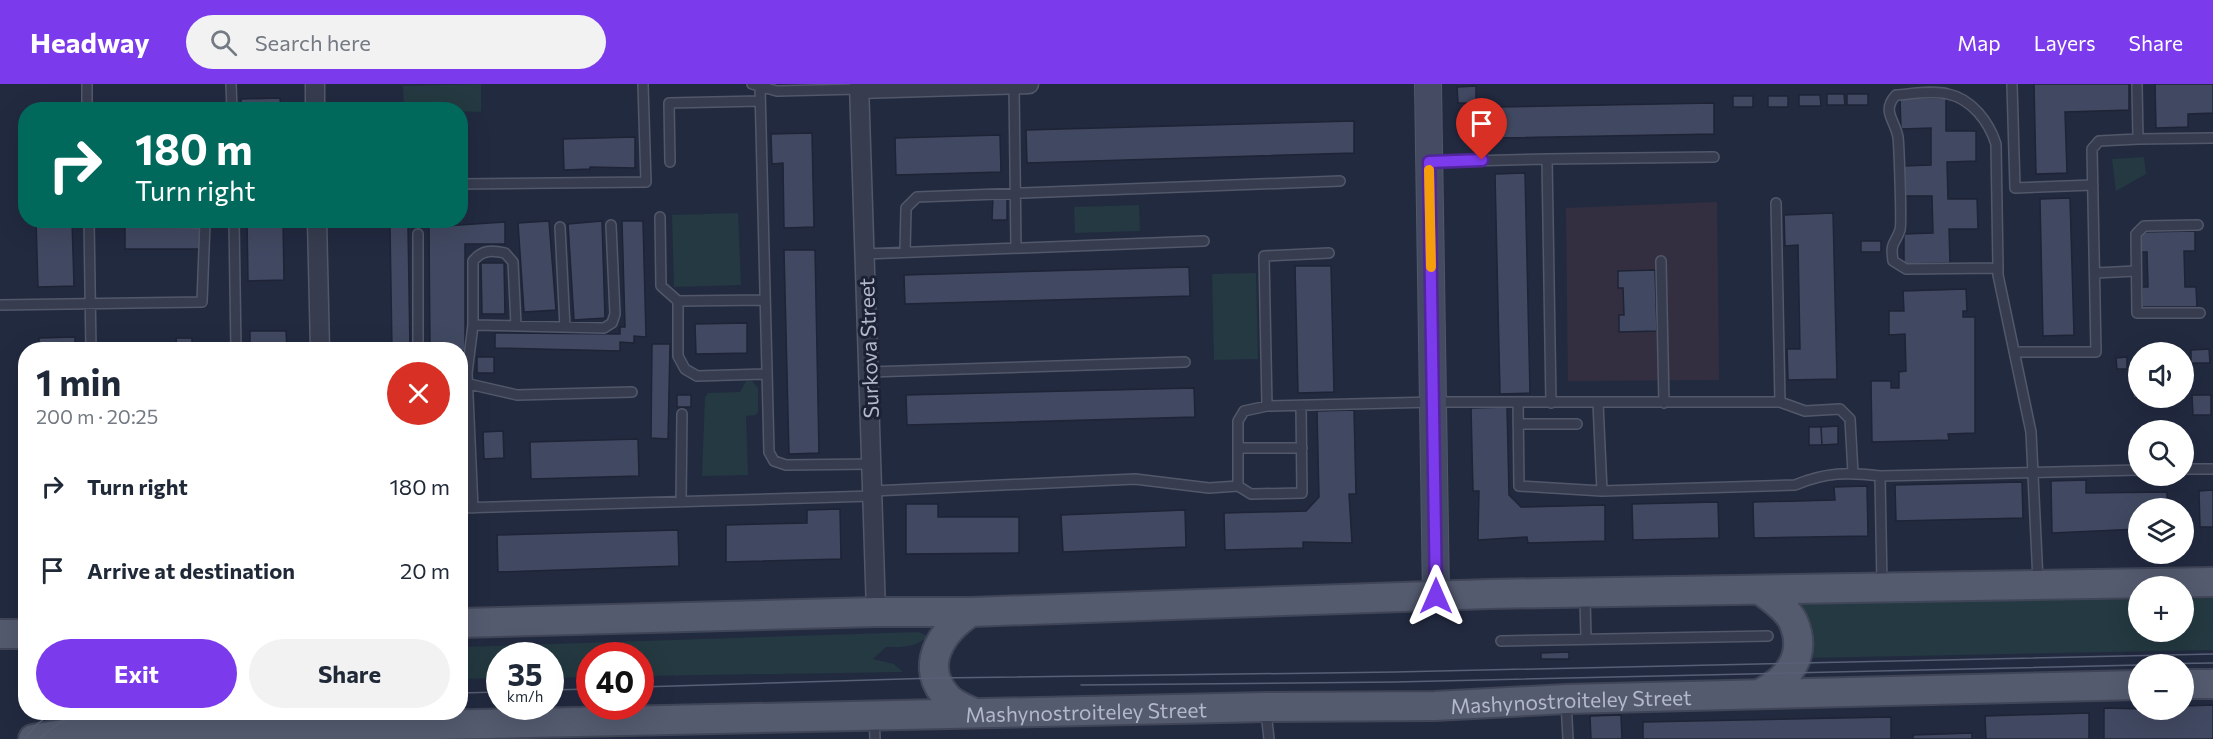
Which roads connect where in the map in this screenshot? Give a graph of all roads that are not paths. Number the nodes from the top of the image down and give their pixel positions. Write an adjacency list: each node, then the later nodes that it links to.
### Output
1 (87, 84): 13 (lane)
2 (231, 84): 14 (lane)
3 (315, 84): 15 (street)
4 (643, 84): 23 (lane)
5 (1029, 84): 9 (street)
6 (1428, 84): 21 (street)
7 (2012, 84): 24 (lane)
8 (2137, 84): 17 (lane)
9 (1014, 85): 11 (street); 25 (lane)
10 (756, 86): 11 (lane); 12 (lane)
11 (859, 86): 40 (street, Surkova Street)
12 (760, 101): 20 (lane); 45 (lane)
13 (87, 102)
14 (231, 102)
15 (315, 102)
16 (2213, 138): 17 (lane)
17 (2138, 139): 24 (lane)
18 (1714, 157): 19 (lane)
19 (1547, 159): 21 (lane); 67 (lane)
20 (670, 162)
21 (1429, 162): 64 (street)
22 (1341, 181): 25 (lane)
23 (468, 184)
24 (2093, 186): 44 (lane)
25 (1015, 192): 37 (lane); 38 (lane)
26 (1776, 203): 66 (lane)
27 (660, 217): 46 (lane)
28 (611, 225): 52 (lane)
29 (2198, 225): 43 (lane)
30 (560, 227): 52 (lane)
31 (89, 228): 47 (lane)
32 (205, 228): 47 (lane)
33 (234, 228): 54 (lane)
34 (317, 228): 55 (street)
35 (418, 234): 56 (lane)
36 (1204, 241): 37 (lane)
37 (1016, 248): 38 (lane)
38 (905, 252): 40 (lane)
39 (1329, 253): 70 (lane)
40 (864, 254): 60 (street, Surkova Street)
41 (1661, 261): 69 (lane)
42 (1998, 268): 42 (lane); 58 (lane)
43 (2135, 272): 44 (lane); 49 (lane)
44 (2096, 273): 58 (lane)
45 (765, 300): 46 (lane); 61 (lane)
46 (678, 301): 61 (lane)
47 (91, 302): 48 (lane); 53 (lane)
48 (0, 305)
49 (2200, 313)
50 (516, 325): 51 (lane); 51 (lane); 52 (lane)
51 (473, 326): 57 (lane)
52 (565, 327)
53 (91, 342)
54 (236, 342)
55 (320, 342)
56 (418, 342)
57 (468, 352)
58 (2014, 352): 81 (lane)
59 (1185, 362): 60 (lane)
60 (869, 372): 77 (street, Surkova Street)
61 (767, 374): 77 (lane)
62 (469, 384): 63 (lane); 89 (lane)
63 (632, 392)
64 (1434, 402): 65 (lane); 71 (lane); 95 (street)
65 (1518, 402): 67 (lane); 73 (lane)
66 (1780, 402): 69 (lane); 82 (lane)
67 (1551, 403): 68 (lane)
68 (1598, 403): 69 (lane); 85 (lane)
69 (1664, 403)
70 (1267, 406): 71 (lane); 76 (lane)
71 (1301, 406): 75 (lane)
72 (682, 414): 87 (lane)
73 (1518, 424): 74 (lane); 85 (lane)
74 (1577, 424)
75 (1302, 447): 76 (lane); 84 (lane)
76 (1239, 448): 84 (lane)
77 (872, 464): 86 (street, Surkova Street)
78 (2194, 469): 79 (lane)
79 (2213, 469)
80 (2128, 470): 81 (lane)
81 (2034, 471): 83 (lane); 91 (lane)
82 (1854, 473): 83 (lane); 85 (lane)
83 (1880, 476): 92 (lane)
84 (1238, 486): 86 (lane)
85 (1602, 491)
86 (873, 494): 87 (lane); 96 (street, Surkova Street)
87 (681, 502): 89 (lane)
88 (468, 508): 89 (lane)
89 (473, 508)
90 (2213, 582): 91 (main road)
91 (2038, 585): 92 (main road)
92 (1882, 590): 93 (main road)
93 (1763, 592): 94 (main road); 107 (main road)
94 (1585, 593): 95 (main road); 102 (lane)
95 (1436, 596): 97 (main road)
96 (876, 612): 97 (main road); 98 (main road)
97 (971, 612): 110 (main road)
98 (468, 623)
99 (0, 634): 100 (main road)
100 (18, 634)
101 (1768, 636): 102 (lane)
102 (1586, 639): 103 (lane)
103 (1501, 640)
104 (2194, 684): 105 (main road)
105 (2213, 684)
106 (2128, 686): 107 (main road, Mashynostroiteley Street)
107 (1761, 693): 108 (main road, Mashynostroiteley Street)
108 (1566, 699): 109 (main road, Mashynostroiteley Street); 117 (lane)
109 (1266, 706): 110 (main road, Mashynostroiteley Street); 116 (lane)
110 (974, 713): 111 (main road, Mashynostroiteley Street)
111 (874, 727): 112 (main road, Mashynostroiteley Street)
112 (435, 732): 113 (main road, Mashynostroiteley Street)
113 (209, 733): 114 (main road, Mashynostroiteley Street)
114 (79, 735): 115 (main road, Mashynostroiteley Street)
115 (33, 739)
116 (1269, 739)
117 (1568, 739)

